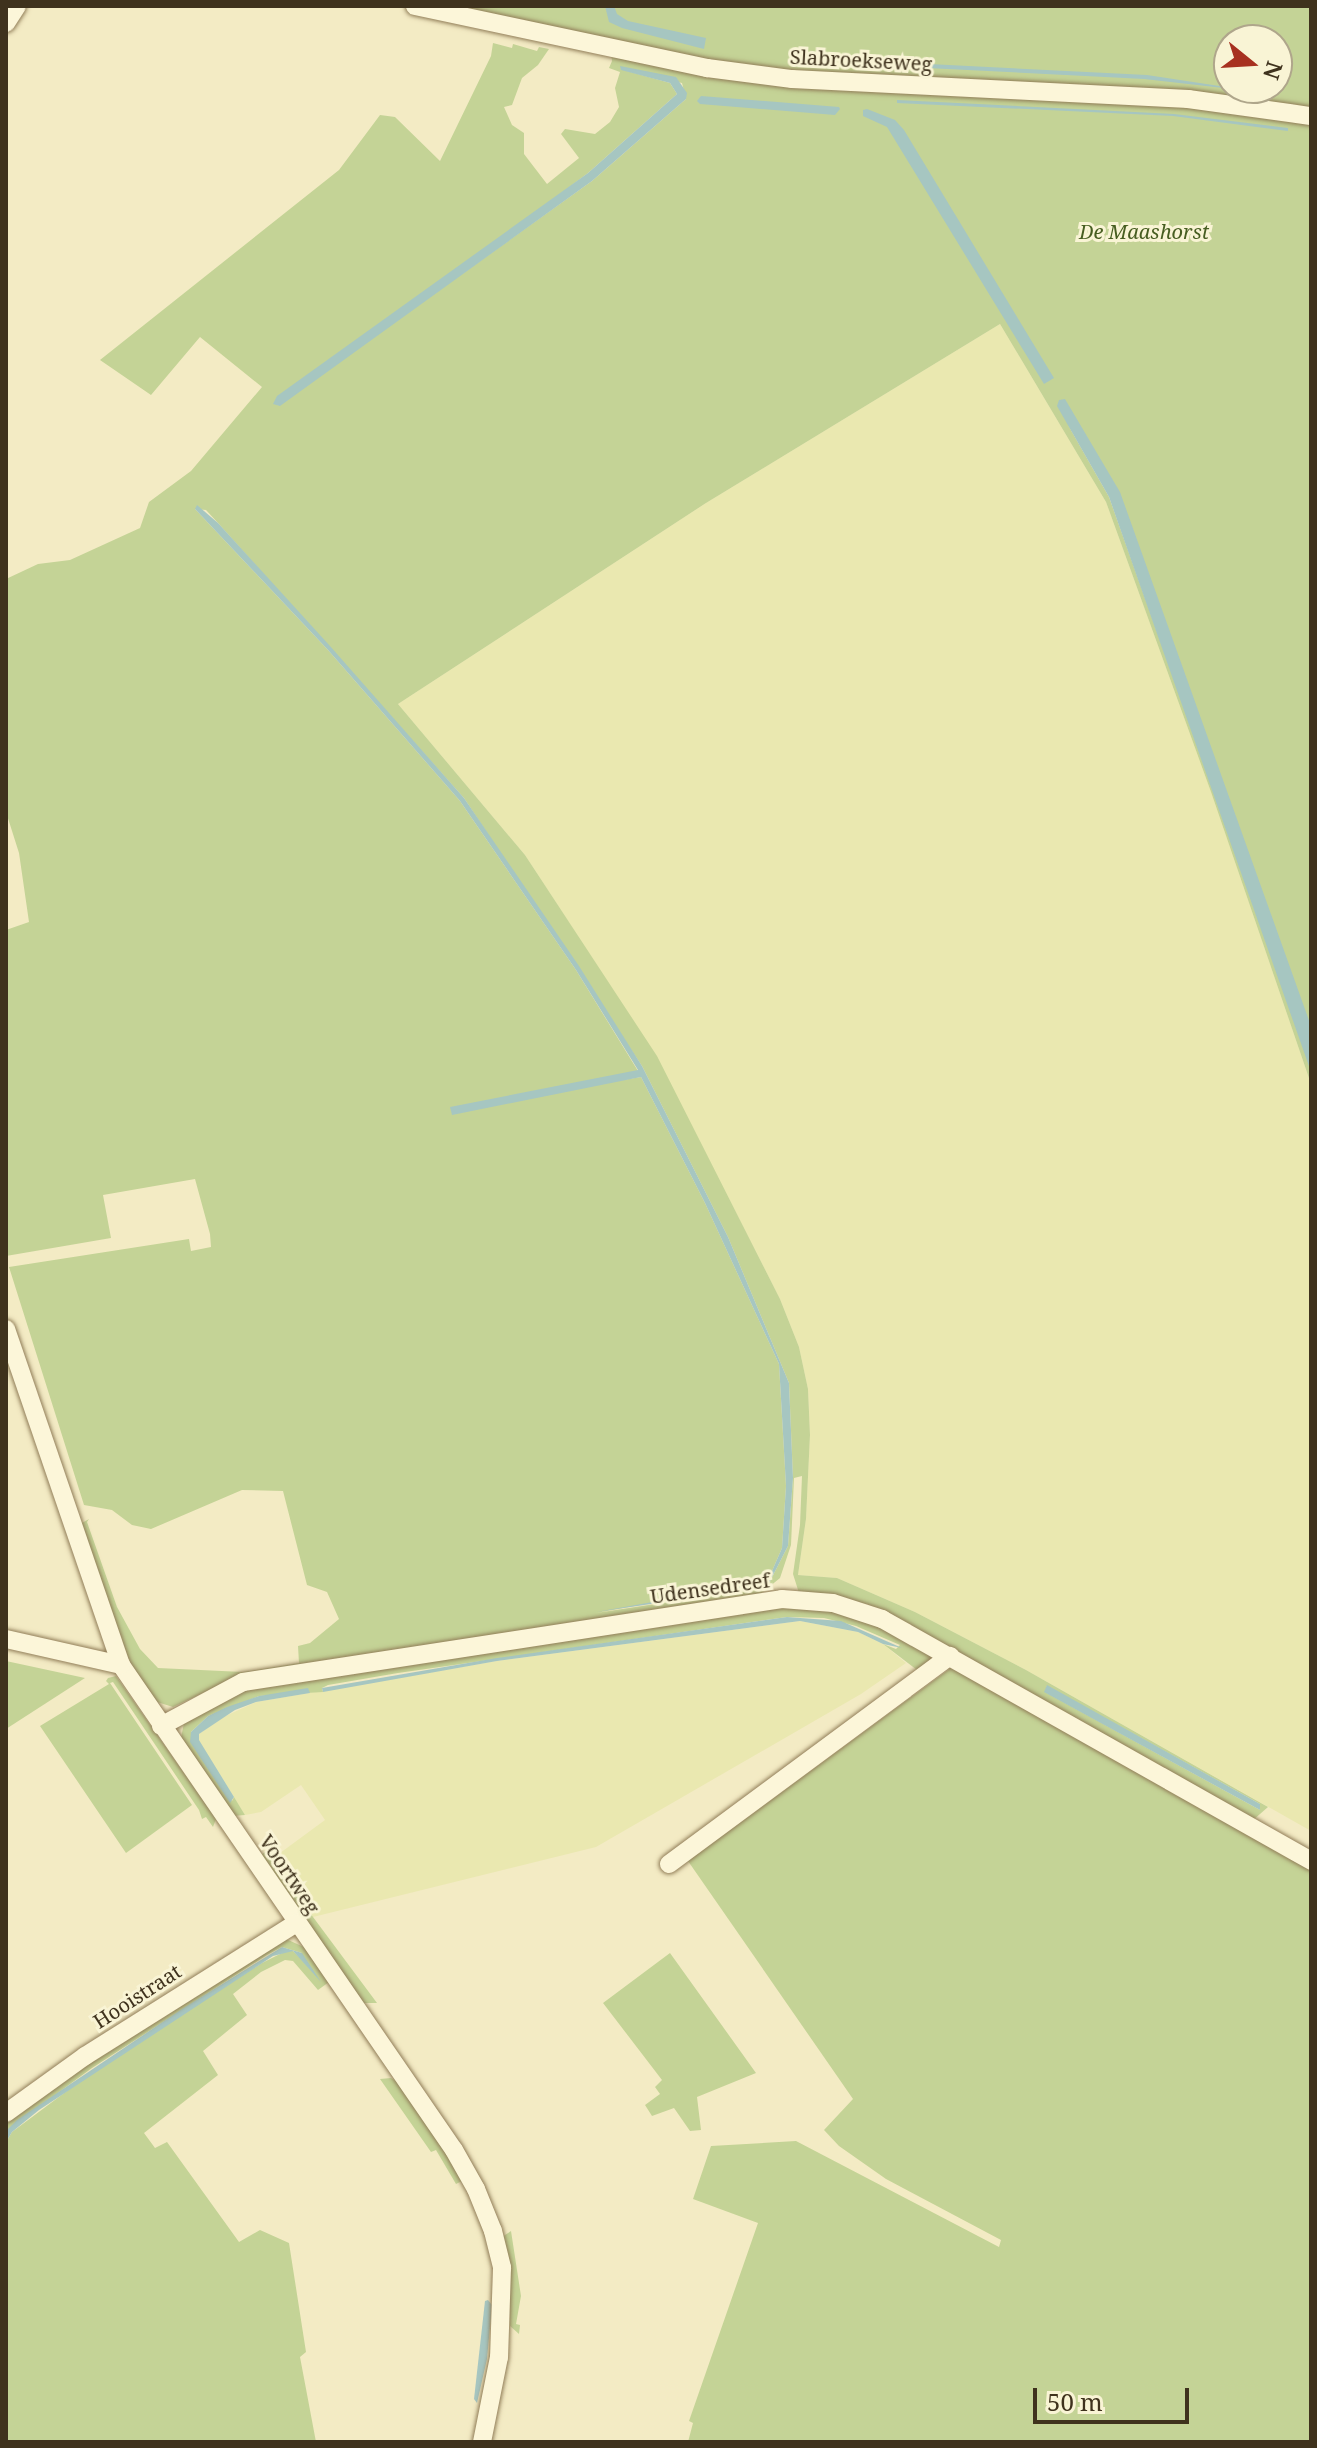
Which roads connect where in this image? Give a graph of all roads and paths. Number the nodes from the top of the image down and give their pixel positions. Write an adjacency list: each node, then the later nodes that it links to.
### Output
1 (17, 6): 3 (street)
2 (415, 6): 4 (street, Slabroekseweg)
3 (6, 23)
4 (1311, 116)
5 (6, 1329): 8 (street, Voortweg)
6 (6, 1639): 8 (street)
7 (950, 1656): 9 (street, Udensedreef); 10 (street, Udensedreef); 11 (street)
8 (121, 1665): 9 (street, Voortweg)
9 (161, 1726): 12 (street, Voortweg)
10 (1311, 1861)
11 (669, 1864)
12 (296, 1923): 13 (street, Hooistraat); 14 (street, Voortweg)
13 (6, 2113)
14 (482, 2442)

